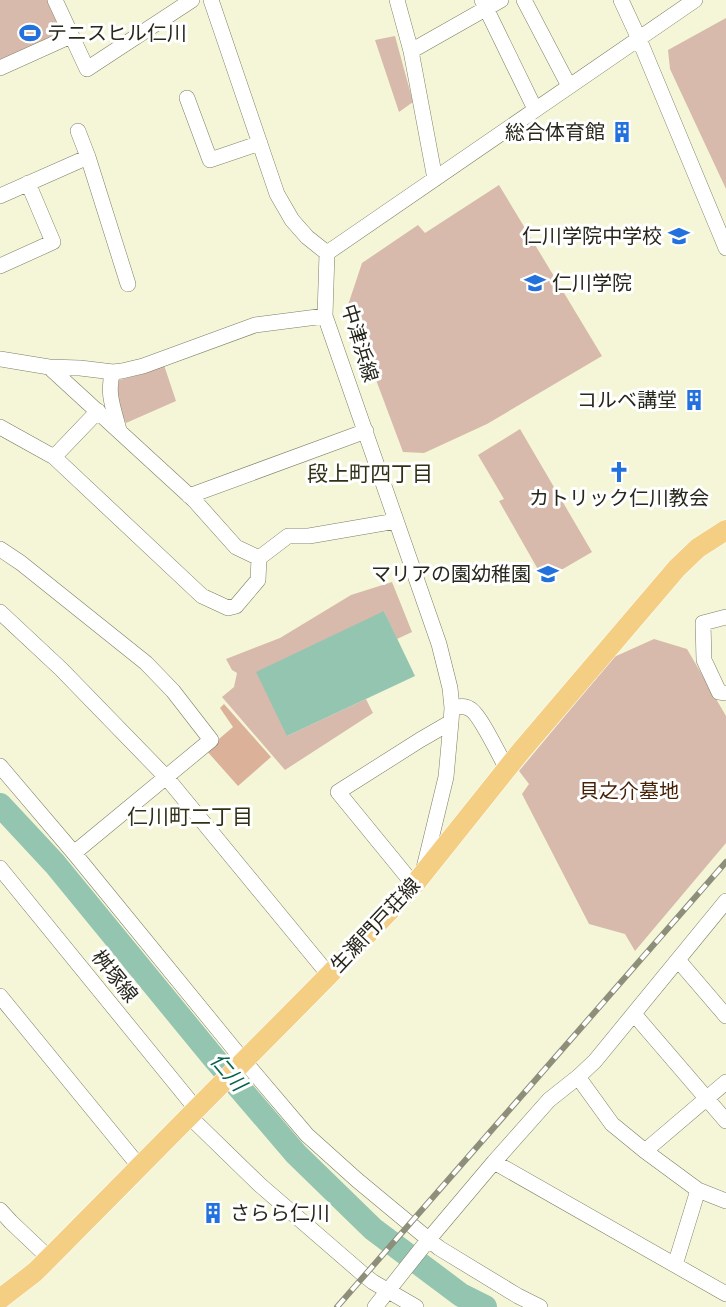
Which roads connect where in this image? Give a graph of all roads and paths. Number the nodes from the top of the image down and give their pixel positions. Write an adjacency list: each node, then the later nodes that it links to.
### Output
1 (55, 0): 10 (street)
2 (192, 0): 10 (street)
3 (211, 0): 18 (street)
4 (397, 0): 12 (street)
5 (501, 0): 9 (street)
6 (524, 0): 14 (street)
7 (621, 0): 11 (street)
8 (695, 0): 11 (street)
9 (484, 4): 12 (street); 16 (street)
10 (71, 36): 13 (street)
11 (639, 39): 14 (street); 23 (street)
12 (411, 51): 20 (street)
13 (0, 68)
14 (569, 86): 16 (street)
15 (187, 98): 18 (street)
16 (535, 109): 20 (street)
17 (78, 131): 19 (street)
18 (260, 143): 24 (street)
19 (88, 157): 21 (street); 26 (street)
20 (435, 179): 24 (street)
21 (28, 183): 22 (street); 25 (street)
22 (0, 196)
23 (726, 248)
24 (327, 253): 27 (street, 中津浜線)
25 (0, 265)
26 (128, 284)
27 (325, 316): 30 (street); 34 (street, 中津浜線)
28 (0, 359): 29 (street)
29 (49, 367): 30 (street); 31 (street)
30 (114, 372): 33 (street)
31 (98, 411): 33 (street); 35 (street)
32 (0, 427): 35 (street)
33 (119, 430): 36 (street)
34 (366, 431): 36 (street); 37 (street, 中津浜線)
35 (54, 457): 40 (street)
36 (189, 496): 40 (street)
37 (396, 521): 40 (street); 44 (street, 中津浜線)
38 (726, 530): 46 (main road, 生瀬門戸荘線)
39 (0, 549): 47 (street)
40 (259, 558)
41 (0, 612): 47 (street)
42 (726, 617): 43 (street)
43 (726, 693)
44 (451, 715): 46 (street); 48 (street, 中津浜線); 52 (street)
45 (0, 766): 50 (street)
46 (507, 769): 49 (main road, 生瀬門戸荘線)
47 (166, 777): 50 (street); 55 (street)
48 (434, 827): 49 (street); 52 (street, 中津浜線)
49 (459, 829): 52 (main road, 生瀬門戸荘線)
50 (74, 852): 59 (street)
51 (0, 868): 63 (street, 桝塚線)
52 (418, 879): 55 (main road, 生瀬門戸荘線)
53 (726, 901): 54 (street)
54 (678, 960): 57 (street); 58 (street)
55 (329, 975): 59 (main road, 生瀬門戸荘線)
56 (0, 996): 67 (street)
57 (634, 1014): 60 (street); 62 (street)
58 (726, 1016)
59 (241, 1064): 63 (main road, 生瀬門戸荘線); 71 (street)
60 (578, 1077): 65 (street); 66 (street)
61 (726, 1082): 62 (street)
62 (706, 1098): 64 (street); 65 (street)
63 (196, 1111): 67 (main road, 生瀬門戸荘線); 74 (street, 桝塚線)
64 (726, 1121)
65 (645, 1151): 68 (street)
66 (494, 1161): 71 (street); 73 (street)
67 (139, 1167): 72 (main road, 生瀬門戸荘線)
68 (698, 1190): 69 (street); 73 (street)
69 (726, 1201)
70 (0, 1210): 72 (street)
71 (428, 1241): 74 (street); 79 (street)
72 (49, 1258): 76 (main road, 生瀬門戸荘線)
73 (675, 1266): 75 (street)
74 (389, 1288): 77 (street); 78 (street, 桝塚線)
75 (726, 1294)
76 (0, 1299)
77 (375, 1307)
78 (416, 1307)
79 (540, 1307)

